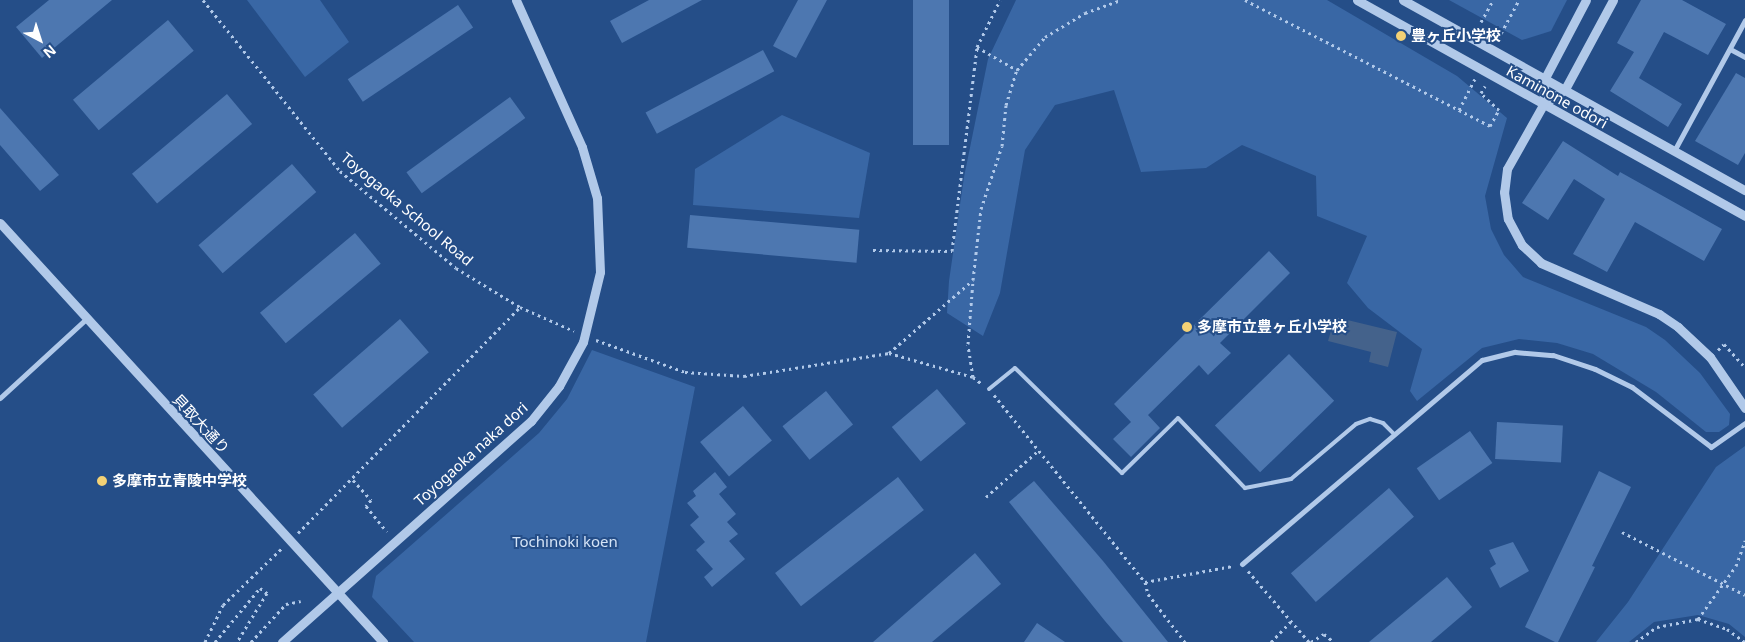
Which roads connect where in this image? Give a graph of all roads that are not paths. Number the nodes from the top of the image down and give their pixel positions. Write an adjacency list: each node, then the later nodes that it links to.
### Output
1 (516, 0): 23 (street, Toyogaoka naka dori)
2 (1356, 0): 11 (street, Kaminone odori)
3 (1404, 0): 9 (street, Kaminone odori)
4 (1586, 0): 9 (street)
5 (1613, 0): 10 (street)
6 (1745, 20): 7 (street)
7 (1730, 49): 8 (street); 12 (street)
8 (1745, 57)
9 (1544, 78): 10 (street, Kaminone odori); 11 (street)
10 (1565, 89): 11 (street); 12 (street, Kaminone odori)
11 (1543, 105): 14 (street, Kaminone odori); 19 (street)
12 (1674, 151): 13 (street, Kaminone odori)
13 (1745, 190)
14 (1745, 216)
15 (0, 223): 16 (street, 貝取大通り)
16 (86, 319): 18 (street); 23 (street, 貝取大通り)
17 (989, 389): 21 (lane)
18 (0, 398)
19 (1745, 408)
20 (1745, 423): 21 (street)
21 (1394, 434): 22 (street)
22 (1242, 564)
23 (337, 592): 24 (street, Toyogaoka naka dori); 25 (street, 貝取大通り)
24 (282, 642)
25 (383, 642)

